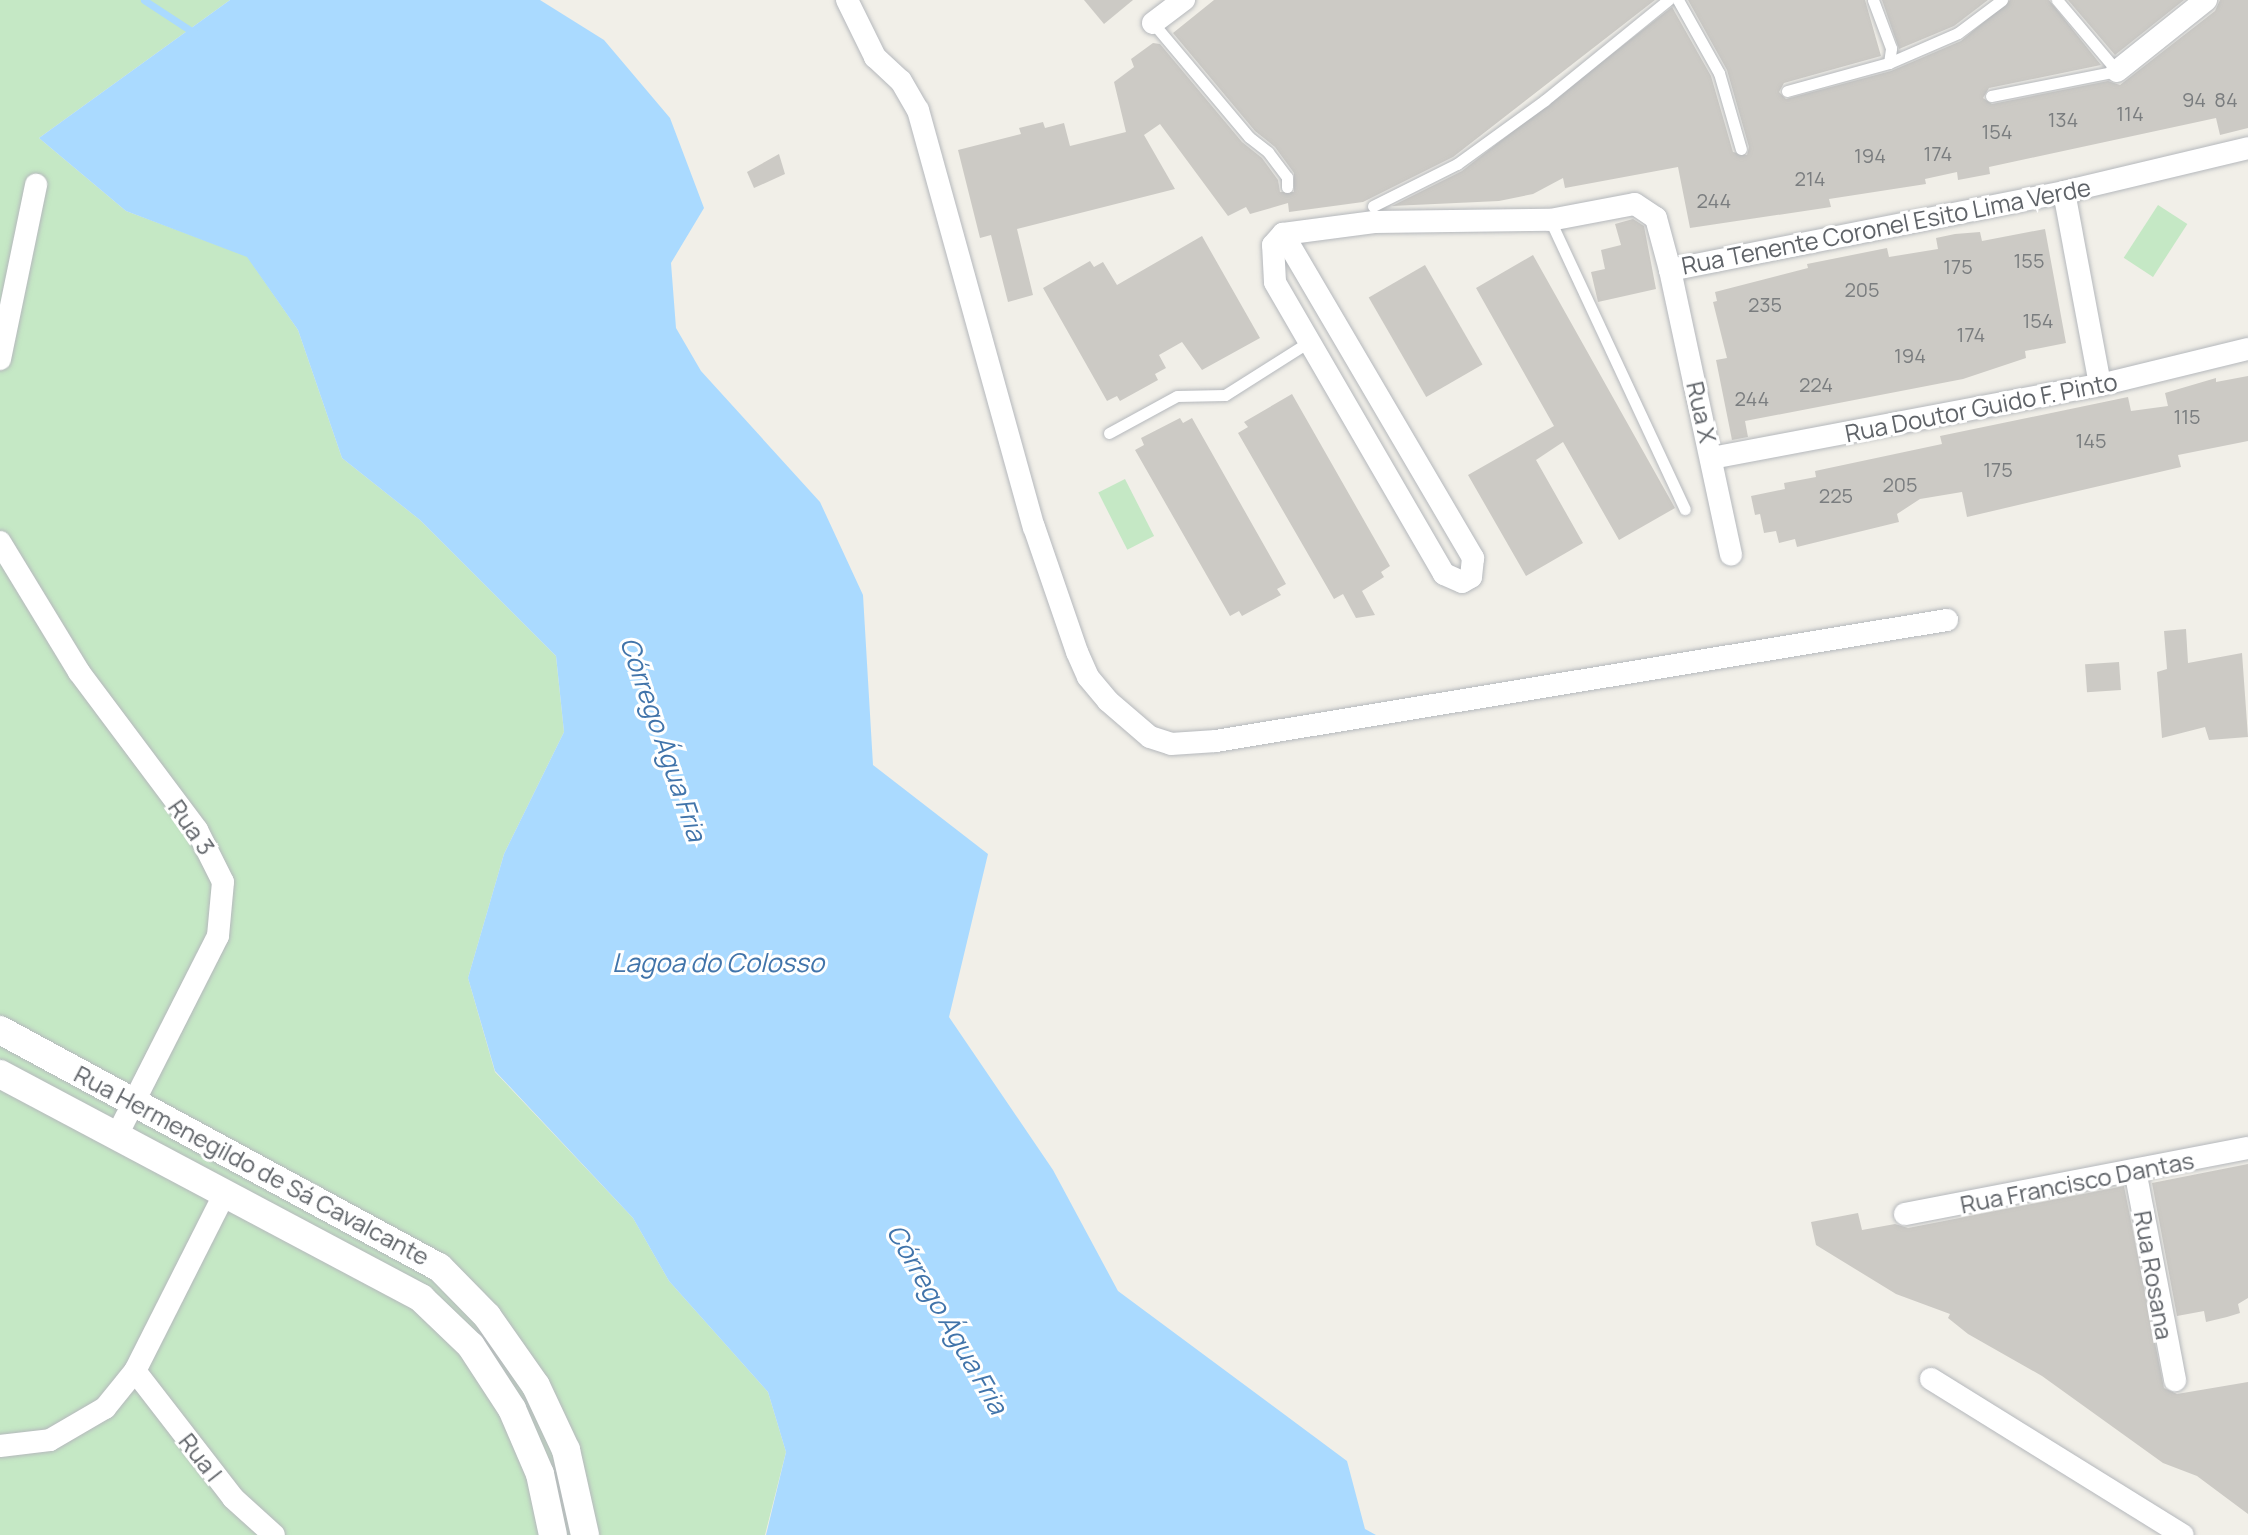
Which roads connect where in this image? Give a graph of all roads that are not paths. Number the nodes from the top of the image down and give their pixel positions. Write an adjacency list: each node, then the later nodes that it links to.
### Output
1 (847, 0): 32 (street)
2 (1184, 0): 9 (street)
3 (1668, 0): 19 (lane)
4 (1678, 0): 15 (lane)
5 (1873, 0): 10 (lane)
6 (2002, 0): 10 (lane)
7 (2057, 0): 11 (lane)
8 (2206, 0): 11 (street)
9 (1153, 23): 17 (lane)
10 (1889, 63): 12 (lane)
11 (2117, 71): 13 (lane)
12 (1787, 91)
13 (1991, 96)
14 (2248, 148): 18 (street, Rua Tenente Coronel Esito Lima Verde)
15 (1741, 149)
16 (36, 185): 25 (street)
17 (1287, 187)
18 (2064, 192): 22 (street, Rua Tenente Coronel Esito Lima Verde); 26 (street)
19 (1373, 214): 20 (street, Rua Tenente Coronel Esito Lima Verde); 21 (street, Rua Tenente Coronel Esito Lima Verde)
20 (1550, 220): 22 (street, Rua Tenente Coronel Esito Lima Verde); 29 (lane)
21 (1283, 234): 23 (street); 23 (street)
22 (1670, 270): 28 (street, Rua X)
23 (1307, 343): 27 (lane)
24 (2248, 349): 26 (street, Rua Doutor Guido F. Pinto)
25 (0, 359)
26 (2100, 385): 28 (street, Rua Doutor Guido F. Pinto)
27 (1109, 433)
28 (1712, 458): 31 (street, Rua X)
29 (1685, 509)
30 (0, 542): 35 (street, Rua 3)
31 (1731, 555)
32 (1947, 620)
33 (0, 1030): 35 (street, Rua Hermenegildo de Sá Cavalcante)
34 (0, 1074): 36 (street, Rua Hermenegildo de Sá Cavalcante)
35 (135, 1101): 36 (street, Rua 3); 47 (street, Rua Hermenegildo de Sá Cavalcante)
36 (116, 1137): 39 (street, Rua Hermenegildo de Sá Cavalcante)
37 (2248, 1148): 38 (street, Rua Francisco Dantas)
38 (2135, 1170): 40 (street, Rua Francisco Dantas); 43 (street, Rua Rosana)
39 (225, 1193): 41 (street); 46 (street, Rua Hermenegildo de Sá Cavalcante)
40 (1905, 1214)
41 (135, 1371): 44 (street); 45 (street, Rua I)
42 (1931, 1379): 48 (street)
43 (2175, 1380)
44 (0, 1446)
45 (274, 1535)
46 (553, 1535)
47 (585, 1535)
48 (2183, 1535)

